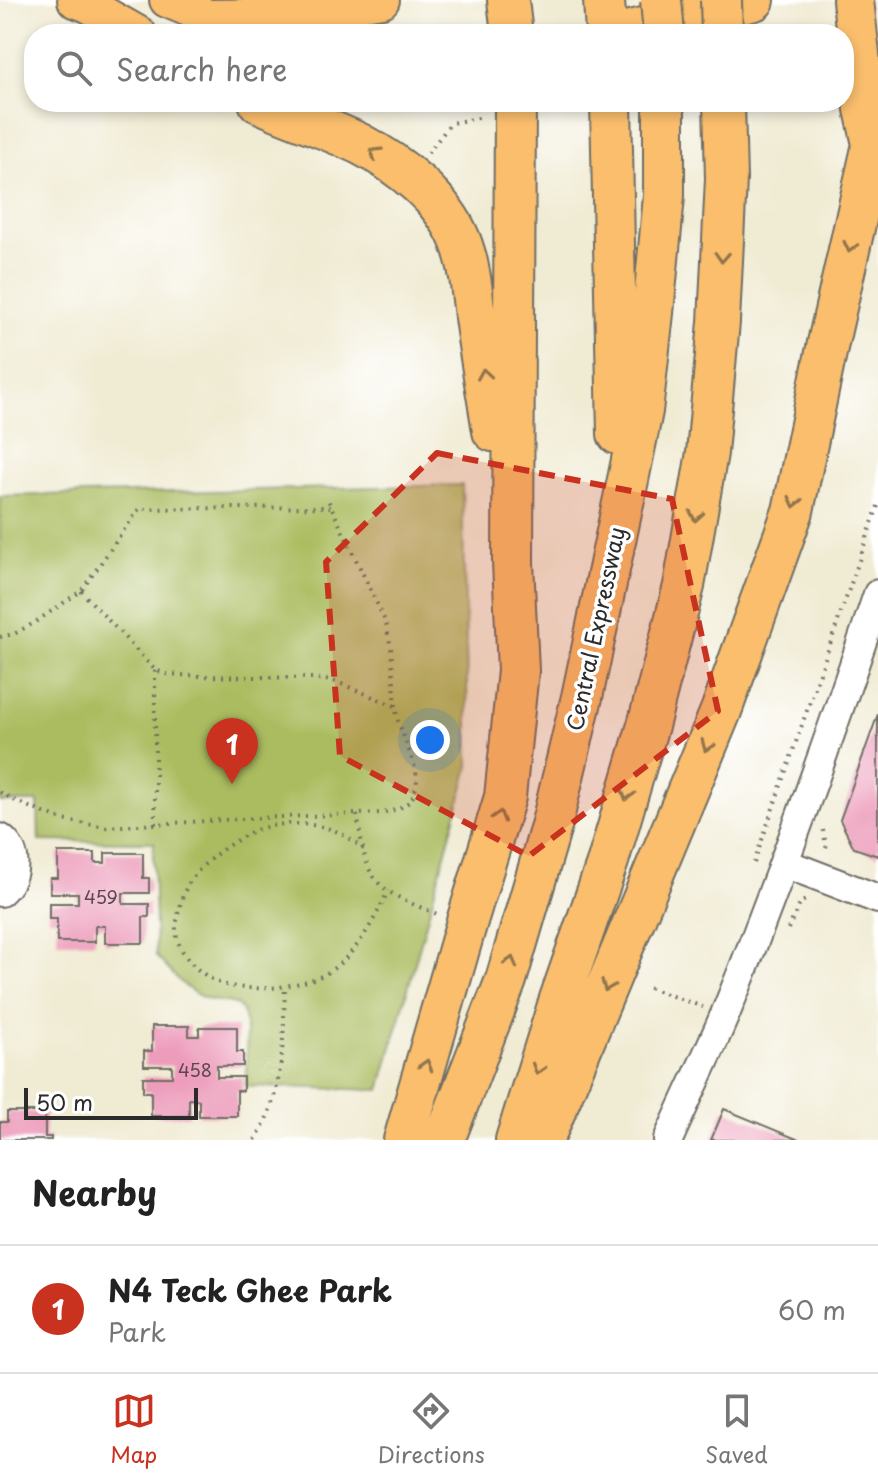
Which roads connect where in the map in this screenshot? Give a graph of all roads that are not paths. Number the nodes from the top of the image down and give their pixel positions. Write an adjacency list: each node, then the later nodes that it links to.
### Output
1 (75, 0): 11 (main road)
2 (167, 0): 10 (main road)
3 (382, 0): 10 (main road)
4 (508, 0): 12 (highway)
5 (604, 0): 13 (highway)
6 (661, 0): 15 (highway, bridge)
7 (721, 0): 16 (highway, bridge)
8 (754, 0): 14 (highway)
9 (853, 0): 22 (highway)
10 (302, 8)
11 (121, 24)
12 (511, 24)
13 (605, 24)
14 (659, 24)
15 (663, 24)
16 (722, 24)
17 (282, 112): 24 (highway, one-way to 17)
18 (515, 112): 24 (highway)
19 (611, 112): 23 (highway)
20 (664, 112): 23 (highway, Central Expressway)
21 (724, 112): 32 (highway, one-way to 32)
22 (876, 140): 33 (highway, one-way to 33)
23 (629, 475): 31 (highway, Central Expressway, one-way to 23)
24 (513, 562): 30 (highway, one-way to 24)
25 (878, 594): 27 (street)
26 (0, 838): 28 (street)
27 (784, 863): 29 (street); 34 (street)
28 (0, 892)
29 (878, 899)
30 (404, 1140)
31 (444, 1140)
32 (516, 1140)
33 (543, 1140)
34 (668, 1140)

